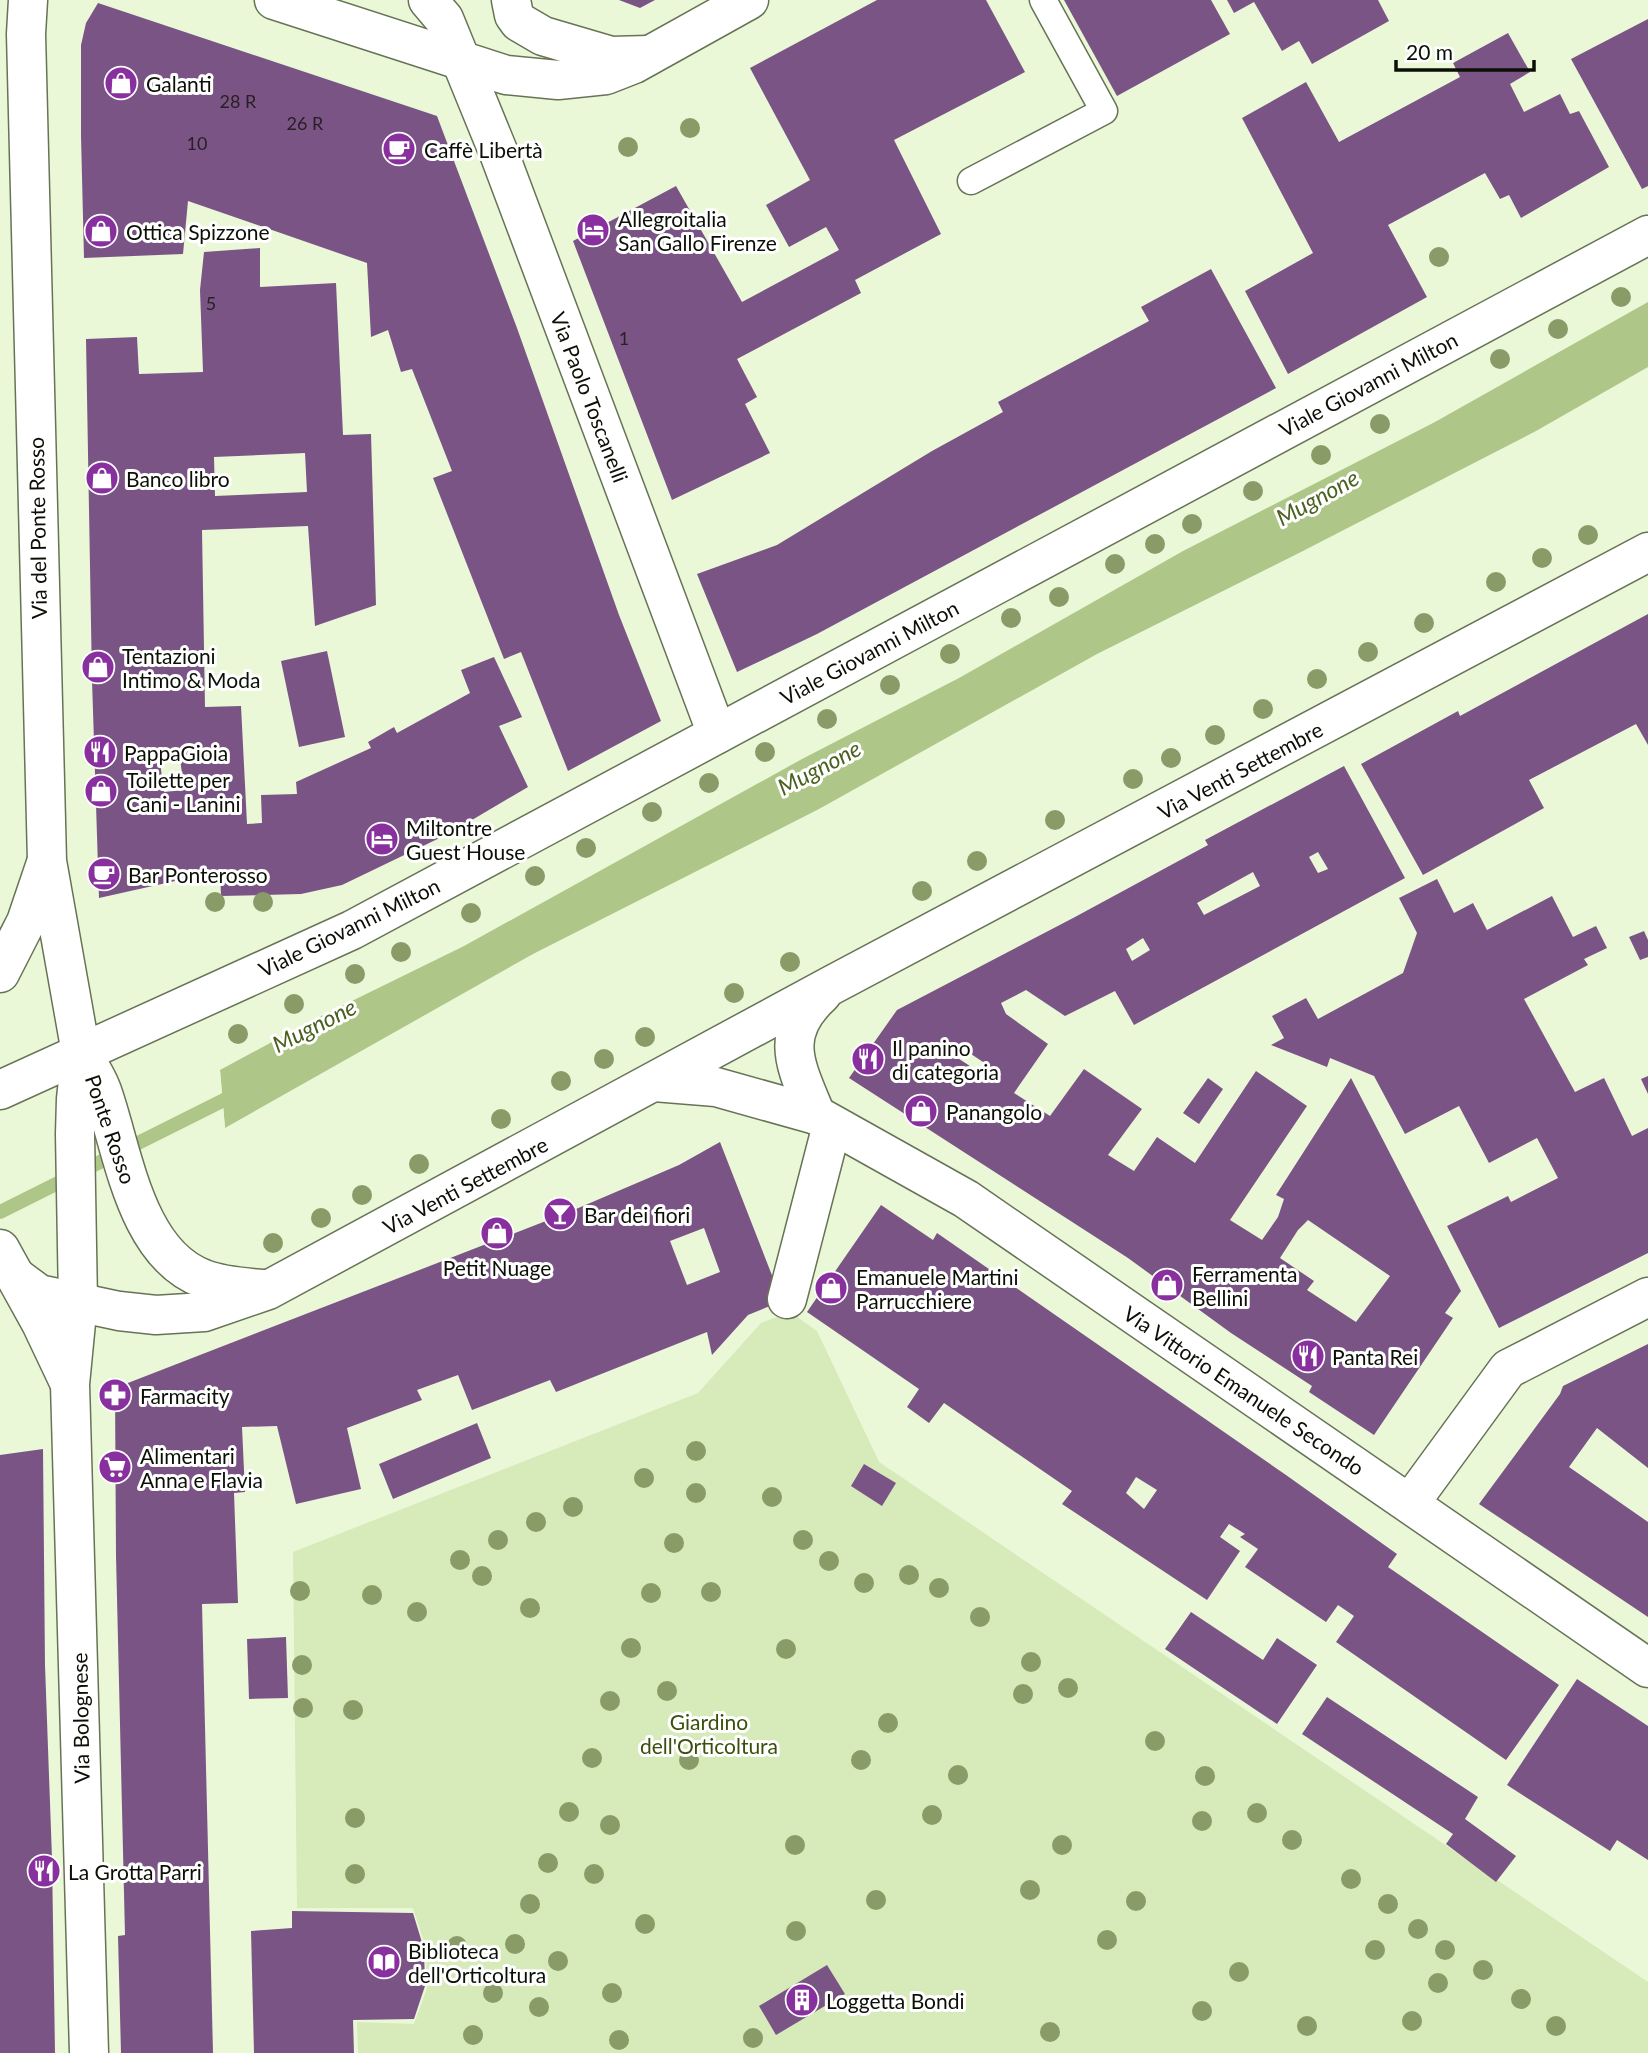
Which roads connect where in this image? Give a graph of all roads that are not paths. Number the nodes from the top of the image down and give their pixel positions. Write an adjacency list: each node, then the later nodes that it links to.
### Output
1 (28, 0): 13 (street, Via del Ponte Rosso)
2 (274, 0): 8 (street)
3 (428, 0): 8 (street, Via Paolo Toscanelli)
4 (510, 0): 7 (street)
5 (749, 0): 7 (street)
6 (1043, 0): 9 (lane)
7 (649, 55): 8 (street)
8 (462, 61): 12 (street, Via Paolo Toscanelli)
9 (971, 181)
10 (1648, 235): 12 (street, Viale Giovanni Milton)
11 (1648, 552): 15 (street, Via Venti Settembre)
12 (717, 734): 16 (street, Viale Giovanni Milton)
13 (47, 861): 14 (street); 16 (street, Via del Ponte Rosso)
14 (0, 973)
15 (832, 985): 17 (street, Via Venti Settembre); 19 (street, Via Venti Settembre)
16 (82, 1053): 18 (street, Viale Giovanni Milton); 21 (street, Ponte Rosso); 24 (street, Ponte Rosso)
17 (654, 1082): 19 (street, Via Vittorio Emanuele Secondo); 21 (street, Via Venti Settembre)
18 (0, 1090)
19 (824, 1120): 23 (street); 26 (street, Via Vittorio Emanuele Secondo)
20 (8, 1263): 24 (street); 25 (street)
21 (268, 1290): 24 (street, Via Venti Settembre)
22 (1648, 1297): 26 (street)
23 (787, 1299)
24 (81, 1305): 25 (street, Ponte Rosso)
25 (70, 1384): 28 (street, Via Bolognese)
26 (1409, 1503): 27 (street, Via Vittorio Emanuele Secondo)
27 (1648, 1668)
28 (89, 2053)

